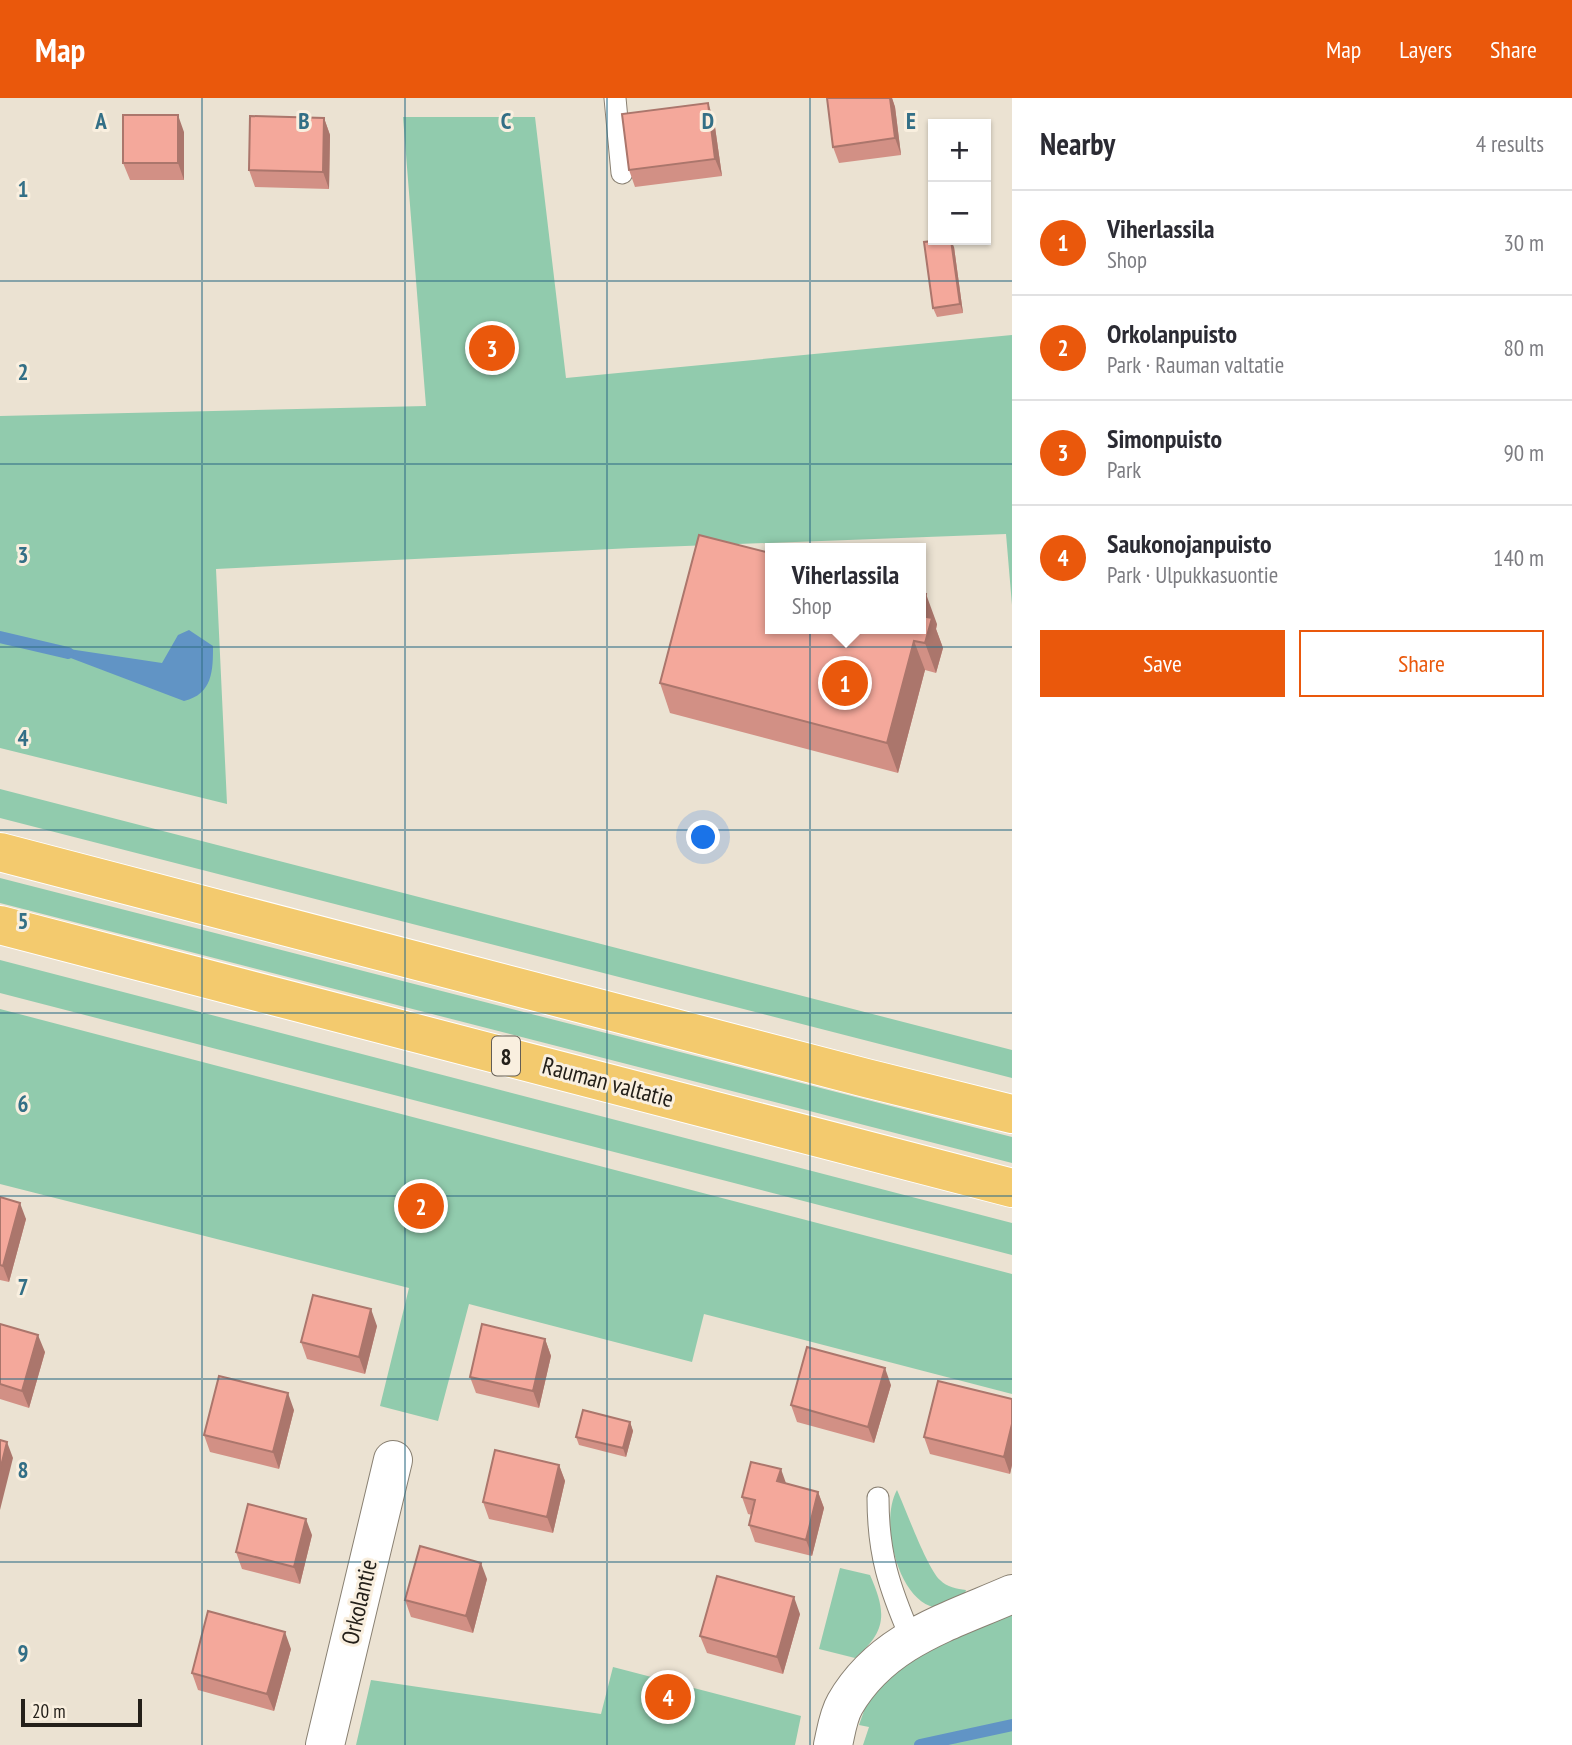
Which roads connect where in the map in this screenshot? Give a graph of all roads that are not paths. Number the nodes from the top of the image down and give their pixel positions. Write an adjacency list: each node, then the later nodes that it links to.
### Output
1 (615, 98): 2 (lane)
2 (622, 173)
3 (0, 852): 5 (highway)
4 (0, 925): 6 (highway, Rauman valtatie / 8)
5 (1012, 1114)
6 (1012, 1188)
7 (393, 1460): 12 (street, Orkolantie)
8 (878, 1498): 10 (lane)
9 (1012, 1594): 10 (street)
10 (911, 1638): 11 (street)
11 (836, 1734)
12 (325, 1745)

